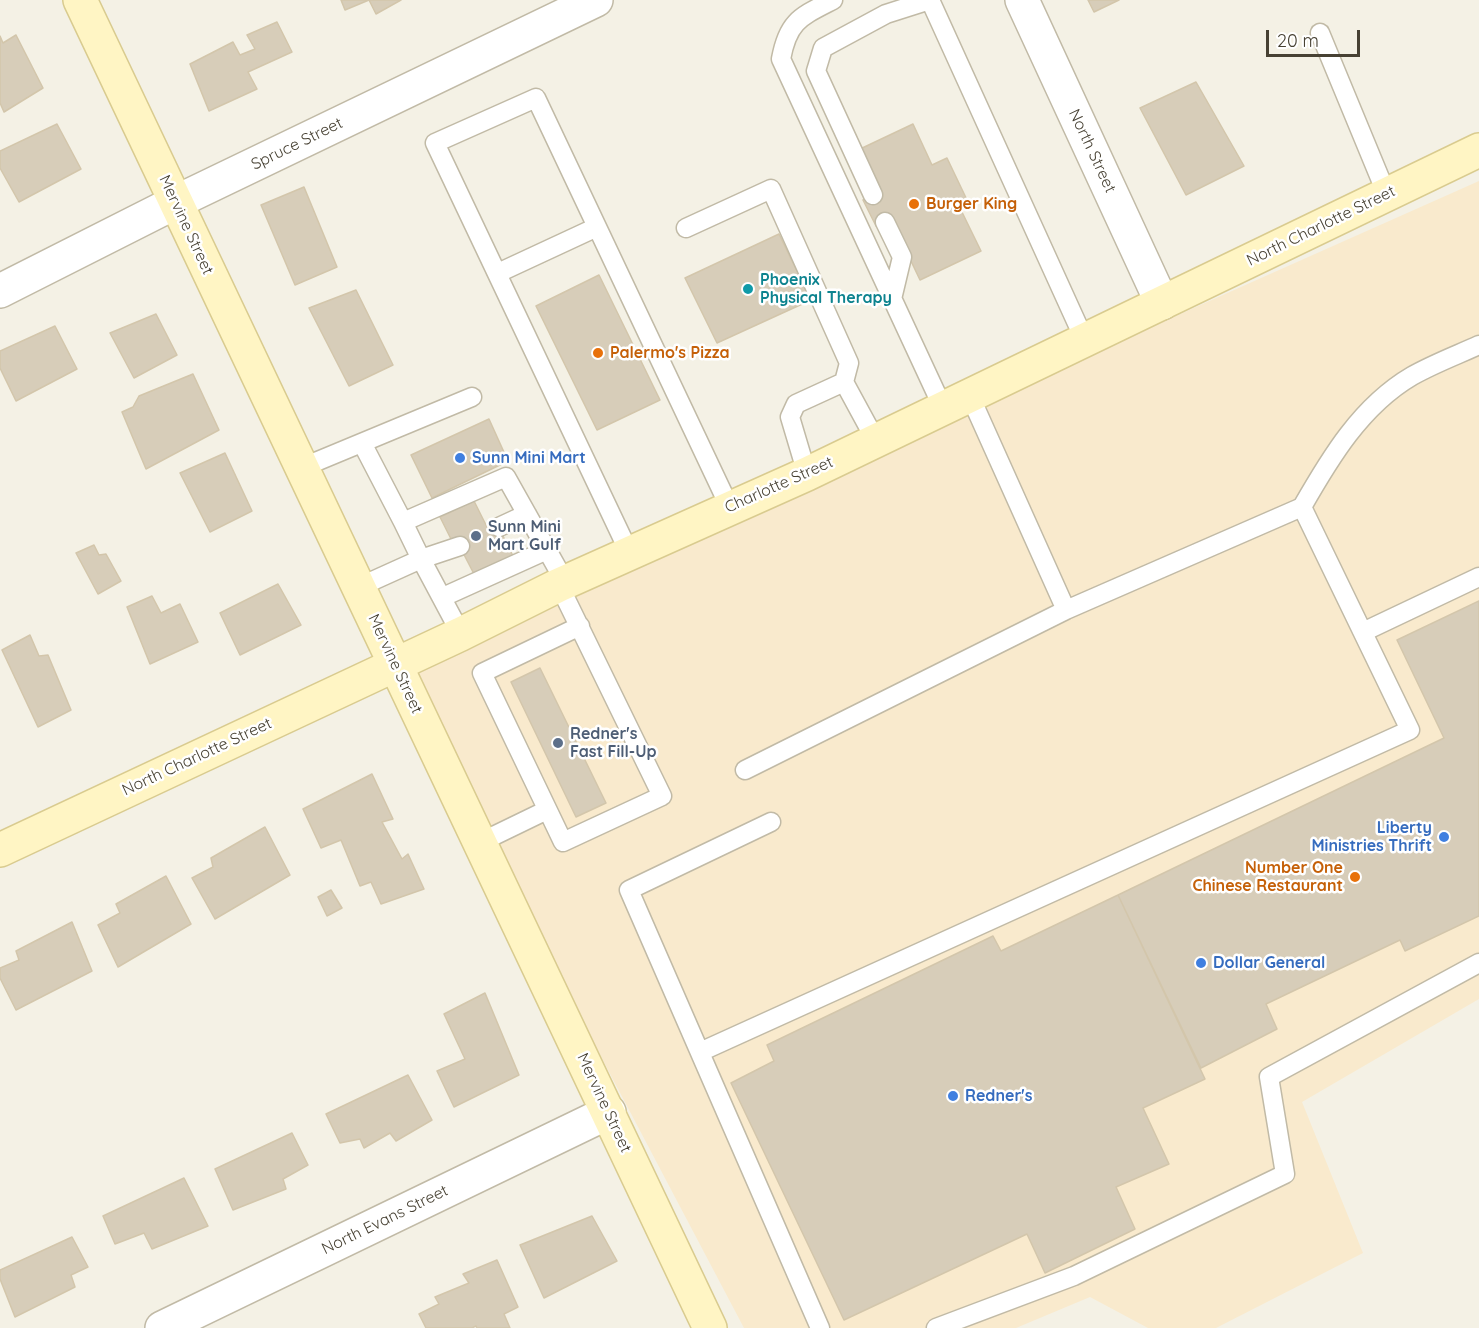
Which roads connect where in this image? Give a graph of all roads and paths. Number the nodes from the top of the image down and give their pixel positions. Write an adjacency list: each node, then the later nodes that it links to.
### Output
1 (80, 0): 10 (main road, Mervine Street)
2 (596, 0): 10 (street, Spruce Street)
3 (833, 0): 16 (lane)
4 (930, 0): 8 (lane); 18 (lane)
5 (1022, 0): 17 (street, North Street)
6 (1320, 33): 9 (lane)
7 (1479, 150): 9 (main road, North Charlotte Street)
8 (873, 195)
9 (1387, 195): 17 (main road, North Charlotte Street)
10 (176, 202): 15 (street, Spruce Street); 25 (main road, Mervine Street)
11 (885, 222): 16 (lane)
12 (597, 227): 14 (lane); 14 (lane); 28 (lane)
13 (686, 228): 20 (lane)
14 (498, 273): 34 (lane)
15 (0, 291)
16 (892, 299): 22 (lane)
17 (1162, 303): 18 (main road, Charlotte Street)
18 (1085, 341): 22 (main road, Charlotte Street)
19 (1479, 345): 27 (lane)
20 (844, 382): 23 (lane); 26 (lane)
21 (472, 397): 24 (lane)
22 (957, 402): 23 (main road, Charlotte Street); 40 (lane)
23 (876, 441): 26 (main road, Charlotte Street)
24 (362, 443): 25 (lane); 30 (lane)
25 (301, 468): 38 (main road, Mervine Street)
26 (807, 474): 28 (main road, Charlotte Street)
27 (1302, 507): 40 (lane); 42 (lane)
28 (730, 508): 34 (main road, Charlotte Street)
29 (527, 514): 30 (lane); 31 (lane); 33 (lane)
30 (403, 522): 35 (lane)
31 (499, 527)
32 (460, 546): 35 (lane)
33 (547, 550): 37 (lane); 39 (lane)
34 (629, 552): 37 (main road, Charlotte Street)
35 (421, 559): 38 (lane); 39 (lane)
36 (1479, 578): 42 (lane)
37 (562, 583): 41 (lane); 43 (main road, Charlotte Street)
38 (359, 587): 44 (main road, Mervine Street)
39 (443, 597): 43 (lane)
40 (1066, 610): 45 (lane)
41 (580, 626): 46 (lane); 46 (lane)
42 (1363, 632): 51 (lane)
43 (461, 634): 44 (main road, Charlotte Street)
44 (394, 664): 48 (main road, Mervine Street); 49 (main road, North Charlotte Street)
45 (745, 770)
46 (547, 810): 48 (lane)
47 (771, 822): 51 (lane)
48 (481, 842): 52 (main road, Mervine Street)
49 (0, 850)
50 (1479, 963): 56 (lane)
51 (700, 1052): 55 (lane)
52 (609, 1112): 53 (street, North Evans Street); 54 (main road, Mervine Street)
53 (162, 1328)
54 (710, 1328)
55 (820, 1328)
56 (936, 1328)

